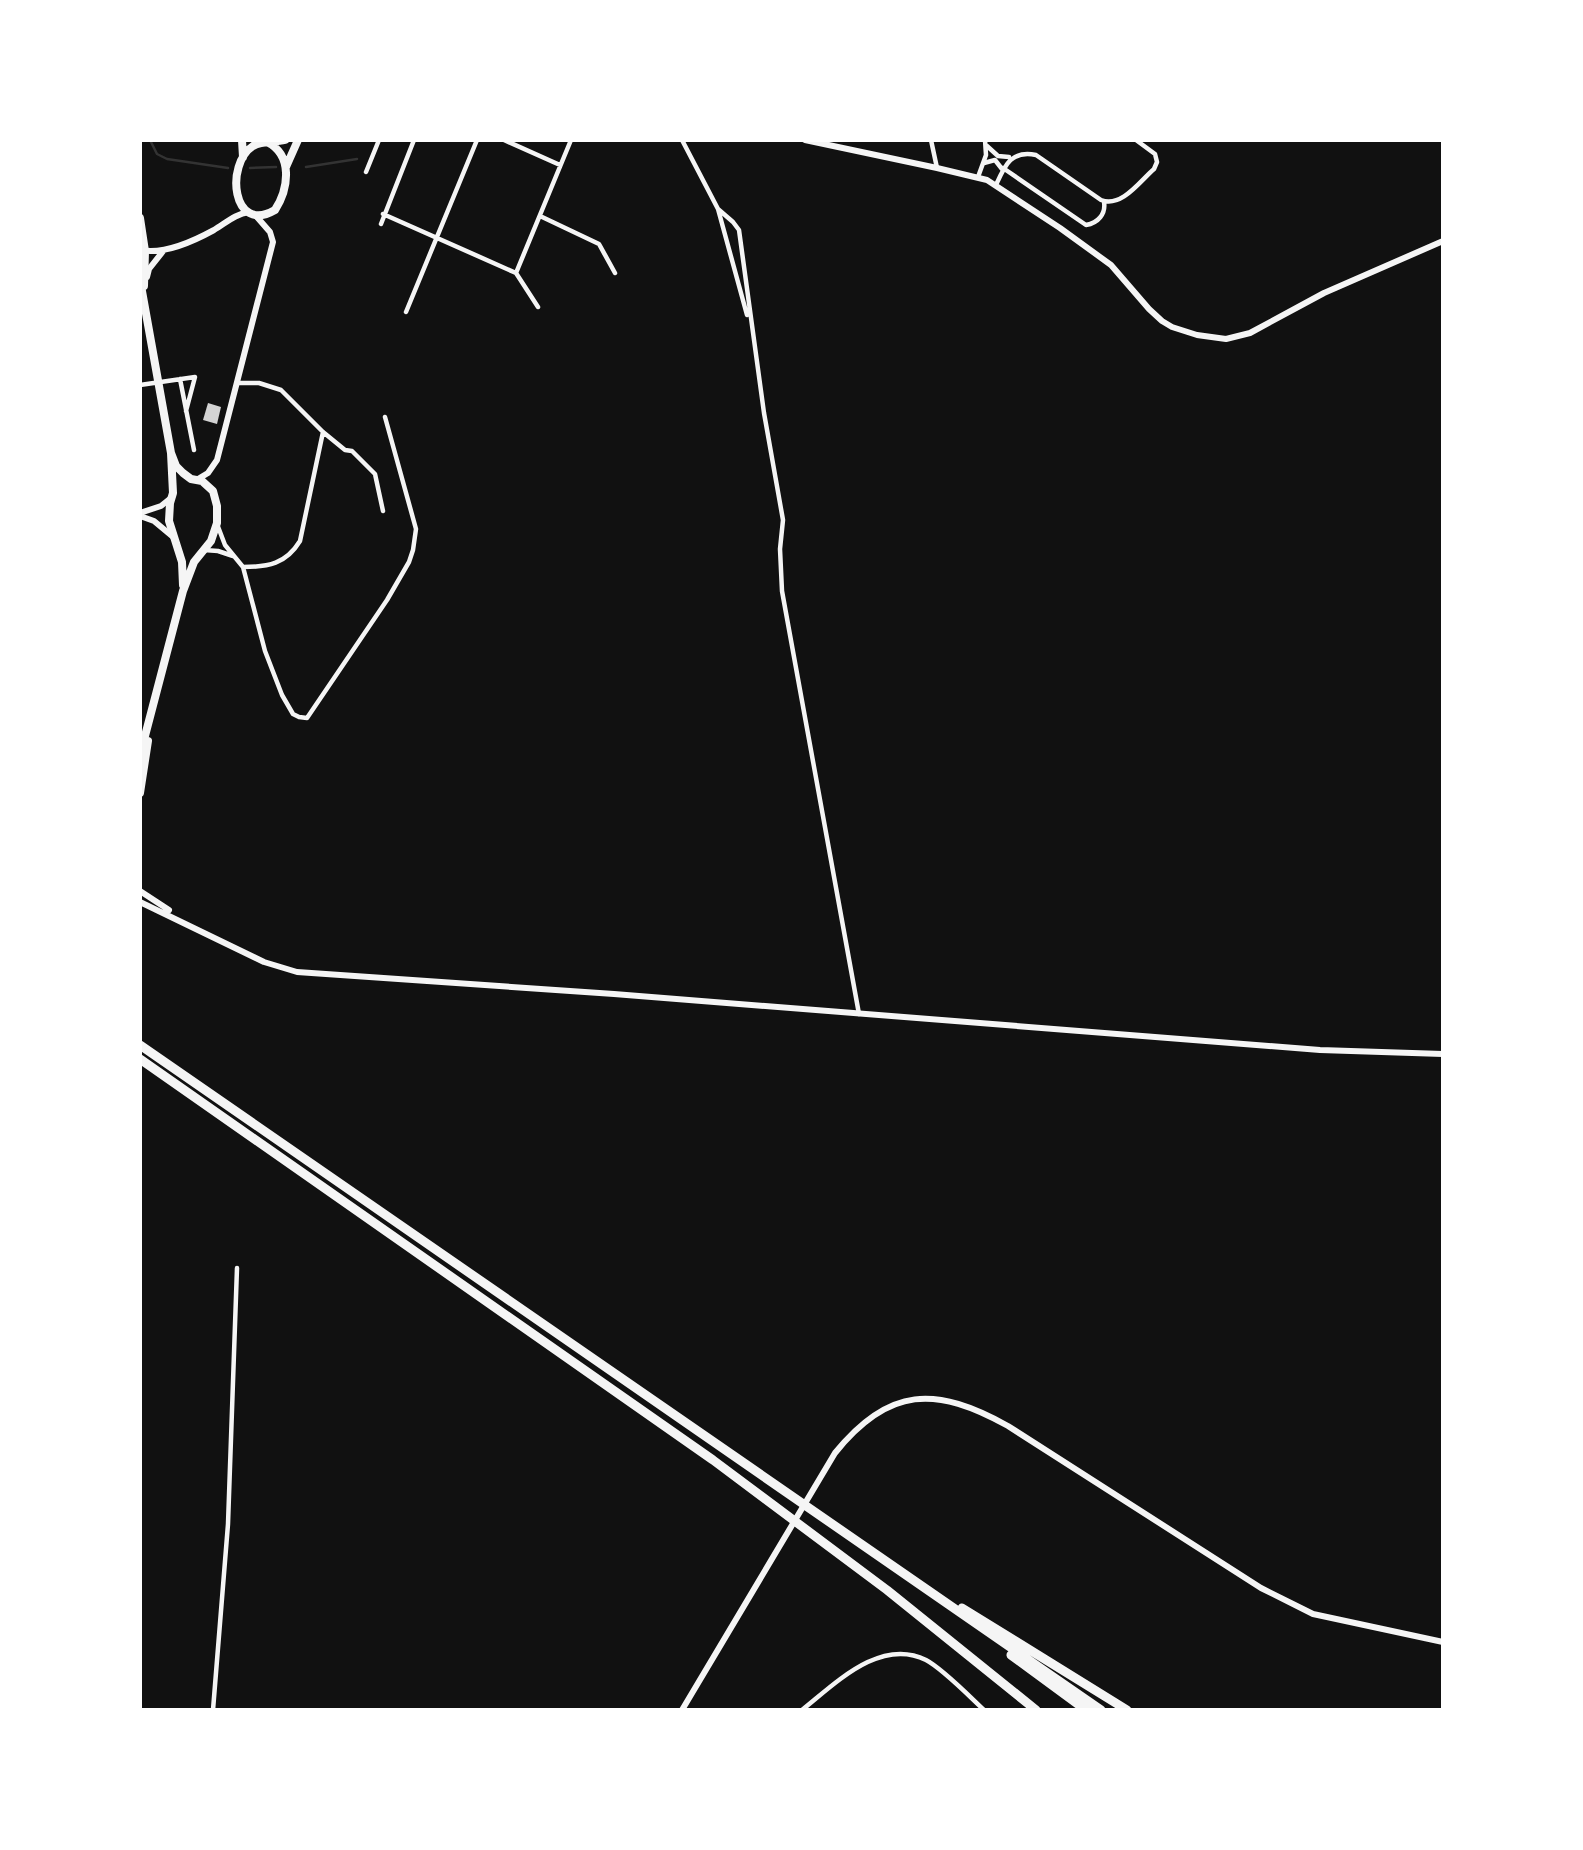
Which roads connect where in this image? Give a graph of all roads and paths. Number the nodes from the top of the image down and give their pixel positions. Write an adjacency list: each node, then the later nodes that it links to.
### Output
1 (242, 140): 16 (main road)
2 (285, 140): 13 (main road)
3 (298, 140): 21 (main road)
4 (379, 140): 22 (street)
5 (414, 140): 28 (street)
6 (477, 140): 32 (street)
7 (504, 140): 18 (street)
8 (571, 140): 18 (street)
9 (682, 140): 26 (street)
10 (805, 140): 19 (street)
11 (931, 140): 19 (street)
12 (1136, 140): 25 (street)
13 (262, 141): 16 (main road); 21 (main road)
14 (986, 143): 15 (street); 17 (street)
15 (1012, 156): 20 (street); 25 (street)
16 (243, 157): 27 (main road)
17 (984, 163): 20 (street); 23 (street)
18 (560, 165): 29 (street)
19 (937, 167): 23 (street)
20 (1003, 169): 24 (street); 25 (street)
21 (285, 170): 27 (main road)
22 (366, 172)
23 (978, 177): 24 (street)
24 (996, 185): 33 (street)
25 (1104, 201)
26 (718, 209): 41 (street); 41 (street)
27 (252, 214): 35 (street); 44 (street)
28 (383, 214): 31 (street); 32 (street)
29 (540, 216): 36 (street); 37 (street)
30 (140, 218): 34 (main road)
31 (381, 224)
32 (437, 238): 36 (street); 40 (street)
33 (1443, 241)
34 (143, 250): 35 (street); 38 (main road)
35 (164, 250): 38 (street)
36 (516, 273): 39 (street)
37 (615, 273)
38 (142, 282): 43 (main road)
39 (538, 307)
40 (406, 312)
41 (752, 332): 68 (street)
42 (180, 379): 43 (street); 46 (street); 46 (street)
43 (159, 382): 45 (street); 50 (main road)
44 (237, 383): 48 (street); 51 (street)
45 (140, 385)
46 (186, 411): 49 (street)
47 (385, 417): 60 (street)
48 (323, 432): 53 (street); 60 (street)
49 (194, 450)
50 (171, 453): 51 (main road); 52 (main road)
51 (194, 479): 52 (main road); 55 (main road)
52 (173, 495): 54 (street); 56 (main road)
53 (383, 511)
54 (140, 515): 56 (street)
55 (217, 523): 58 (main road); 59 (street)
56 (172, 536): 57 (main road)
57 (178, 548): 58 (main road); 61 (main road)
58 (202, 551): 59 (street); 61 (main road)
59 (234, 557): 60 (street)
60 (243, 567)
61 (183, 592): 62 (main road)
62 (159, 688): 63 (main road); 64 (main road)
63 (140, 755)
64 (140, 793)
65 (140, 891): 67 (street)
66 (141, 902): 67 (street)
67 (200, 929): 68 (street)
68 (859, 1014): 70 (street)
69 (140, 1045): 73 (highway)
70 (1443, 1055)
71 (140, 1059): 79 (highway)
72 (237, 1268): 75 (street)
73 (862, 1547): 80 (highway); 81 (highway); 82 (highway)
74 (1443, 1643): 76 (street)
75 (212, 1710)
76 (682, 1710)
77 (802, 1710): 78 (street)
78 (984, 1710)
79 (1036, 1710)
80 (1086, 1710)
81 (1101, 1710)
82 (1127, 1710)

